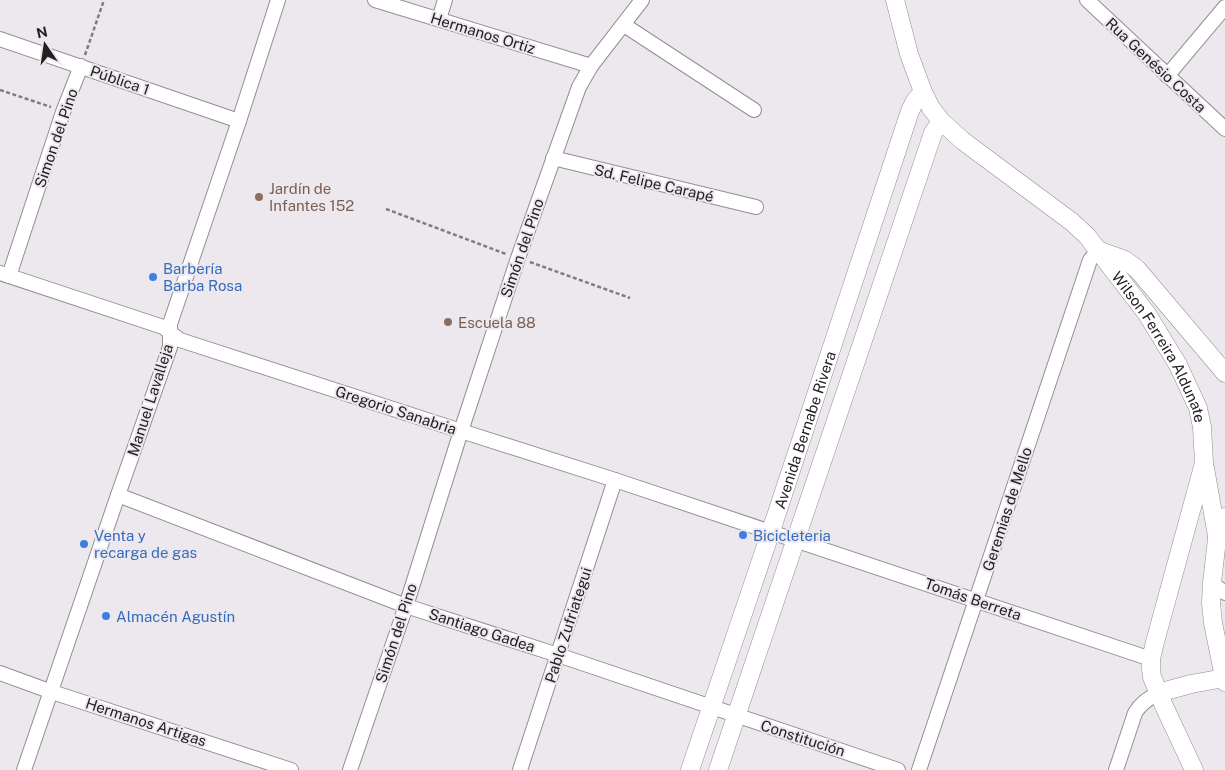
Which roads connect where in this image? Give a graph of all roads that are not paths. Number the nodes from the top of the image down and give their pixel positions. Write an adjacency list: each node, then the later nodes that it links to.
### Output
1 (278, 0): 16 (street, Manuel Lavalleja)
2 (375, 0): 8 (street, Hermanos Ortiz)
3 (445, 0): 8 (street)
4 (895, 0): 14 (street, Wilson Ferreira Aldunate)
5 (1086, 0): 13 (street, Rua Genésio Costa)
6 (636, 3): 9 (street, Simón del Pino)
7 (1225, 7): 13 (street)
8 (439, 19): 12 (street, Hermanos Ortiz)
9 (624, 25): 12 (street, Simón del Pino); 15 (street)
10 (0, 40): 11 (street, Pública 1)
11 (82, 66): 16 (street, Pública 1); 22 (street, Simon del Pino)
12 (591, 66): 19 (street, Simón del Pino)
13 (1167, 76): 18 (street, Rua Genésio Costa)
14 (923, 92): 17 (street, Wilson Ferreira Aldunate); 30 (street, Avenida Bernabe Rivera)
15 (754, 110)
16 (239, 121): 23 (street, Manuel Lavalleja)
17 (941, 122): 21 (street, Wilson Ferreira Aldunate); 31 (street, Avenida Bernabe Rivera)
18 (1225, 129)
19 (553, 158): 20 (street, Sd. Felipe Carapé); 25 (street, Simón del Pino)
20 (756, 206)
21 (1100, 251): 24 (street); 26 (street, Wilson Ferreira Aldunate); 34 (street, Geremias de Mello)
22 (4, 274): 23 (street, Gregorio Sanabria)
23 (170, 333): 25 (street, Gregorio Sanabria); 28 (street, Manuel Lavalleja)
24 (1225, 373)
25 (461, 431): 27 (street, Gregorio Sanabria); 35 (street, Simón del Pino)
26 (1204, 462): 32 (street); 37 (street, Wilson Ferreira Aldunate)
27 (615, 480): 30 (street, Gregorio Sanabria); 36 (street, Pablo Zufriategui)
28 (118, 496): 35 (street, Santiago Gadea); 40 (street, Manuel Lavalleja)
29 (1225, 517): 32 (street)
30 (771, 531): 31 (street, Gregorio Sanabria); 42 (street, Avenida Bernabe Rivera)
31 (795, 539): 34 (street, Tomás Berreta); 43 (street, Avenida Bernabe Rivera)
32 (1217, 539): 33 (street)
33 (1219, 588): 39 (street)
34 (976, 601): 37 (street, Tomás Berreta); 51 (street, Geremias de Mello)
35 (406, 606): 36 (street, Santiago Gadea); 46 (street, Simón del Pino)
36 (558, 655): 42 (street, Santiago Gadea); 47 (street, Pablo Zufriategui)
37 (1151, 659): 41 (street, Wilson Ferreira Aldunate)
38 (0, 674): 40 (street, Hermanos Artigas)
39 (1225, 679): 41 (street)
40 (52, 692): 44 (street, Manuel Lavalleja); 45 (street, Hermanos Artigas)
41 (1158, 693): 52 (street); 53 (street, Wilson Ferreira Aldunate)
42 (711, 707): 43 (street, Santiago Gadea); 48 (street, Avenida Bernabe Rivera)
43 (736, 716): 49 (street, Avenida Bernabe Rivera); 50 (street, Constitución)
44 (24, 770)
45 (291, 770)
46 (350, 770)
47 (520, 770)
48 (690, 770)
49 (718, 770)
50 (898, 770)
51 (918, 770)
52 (1116, 770)
53 (1194, 770)

